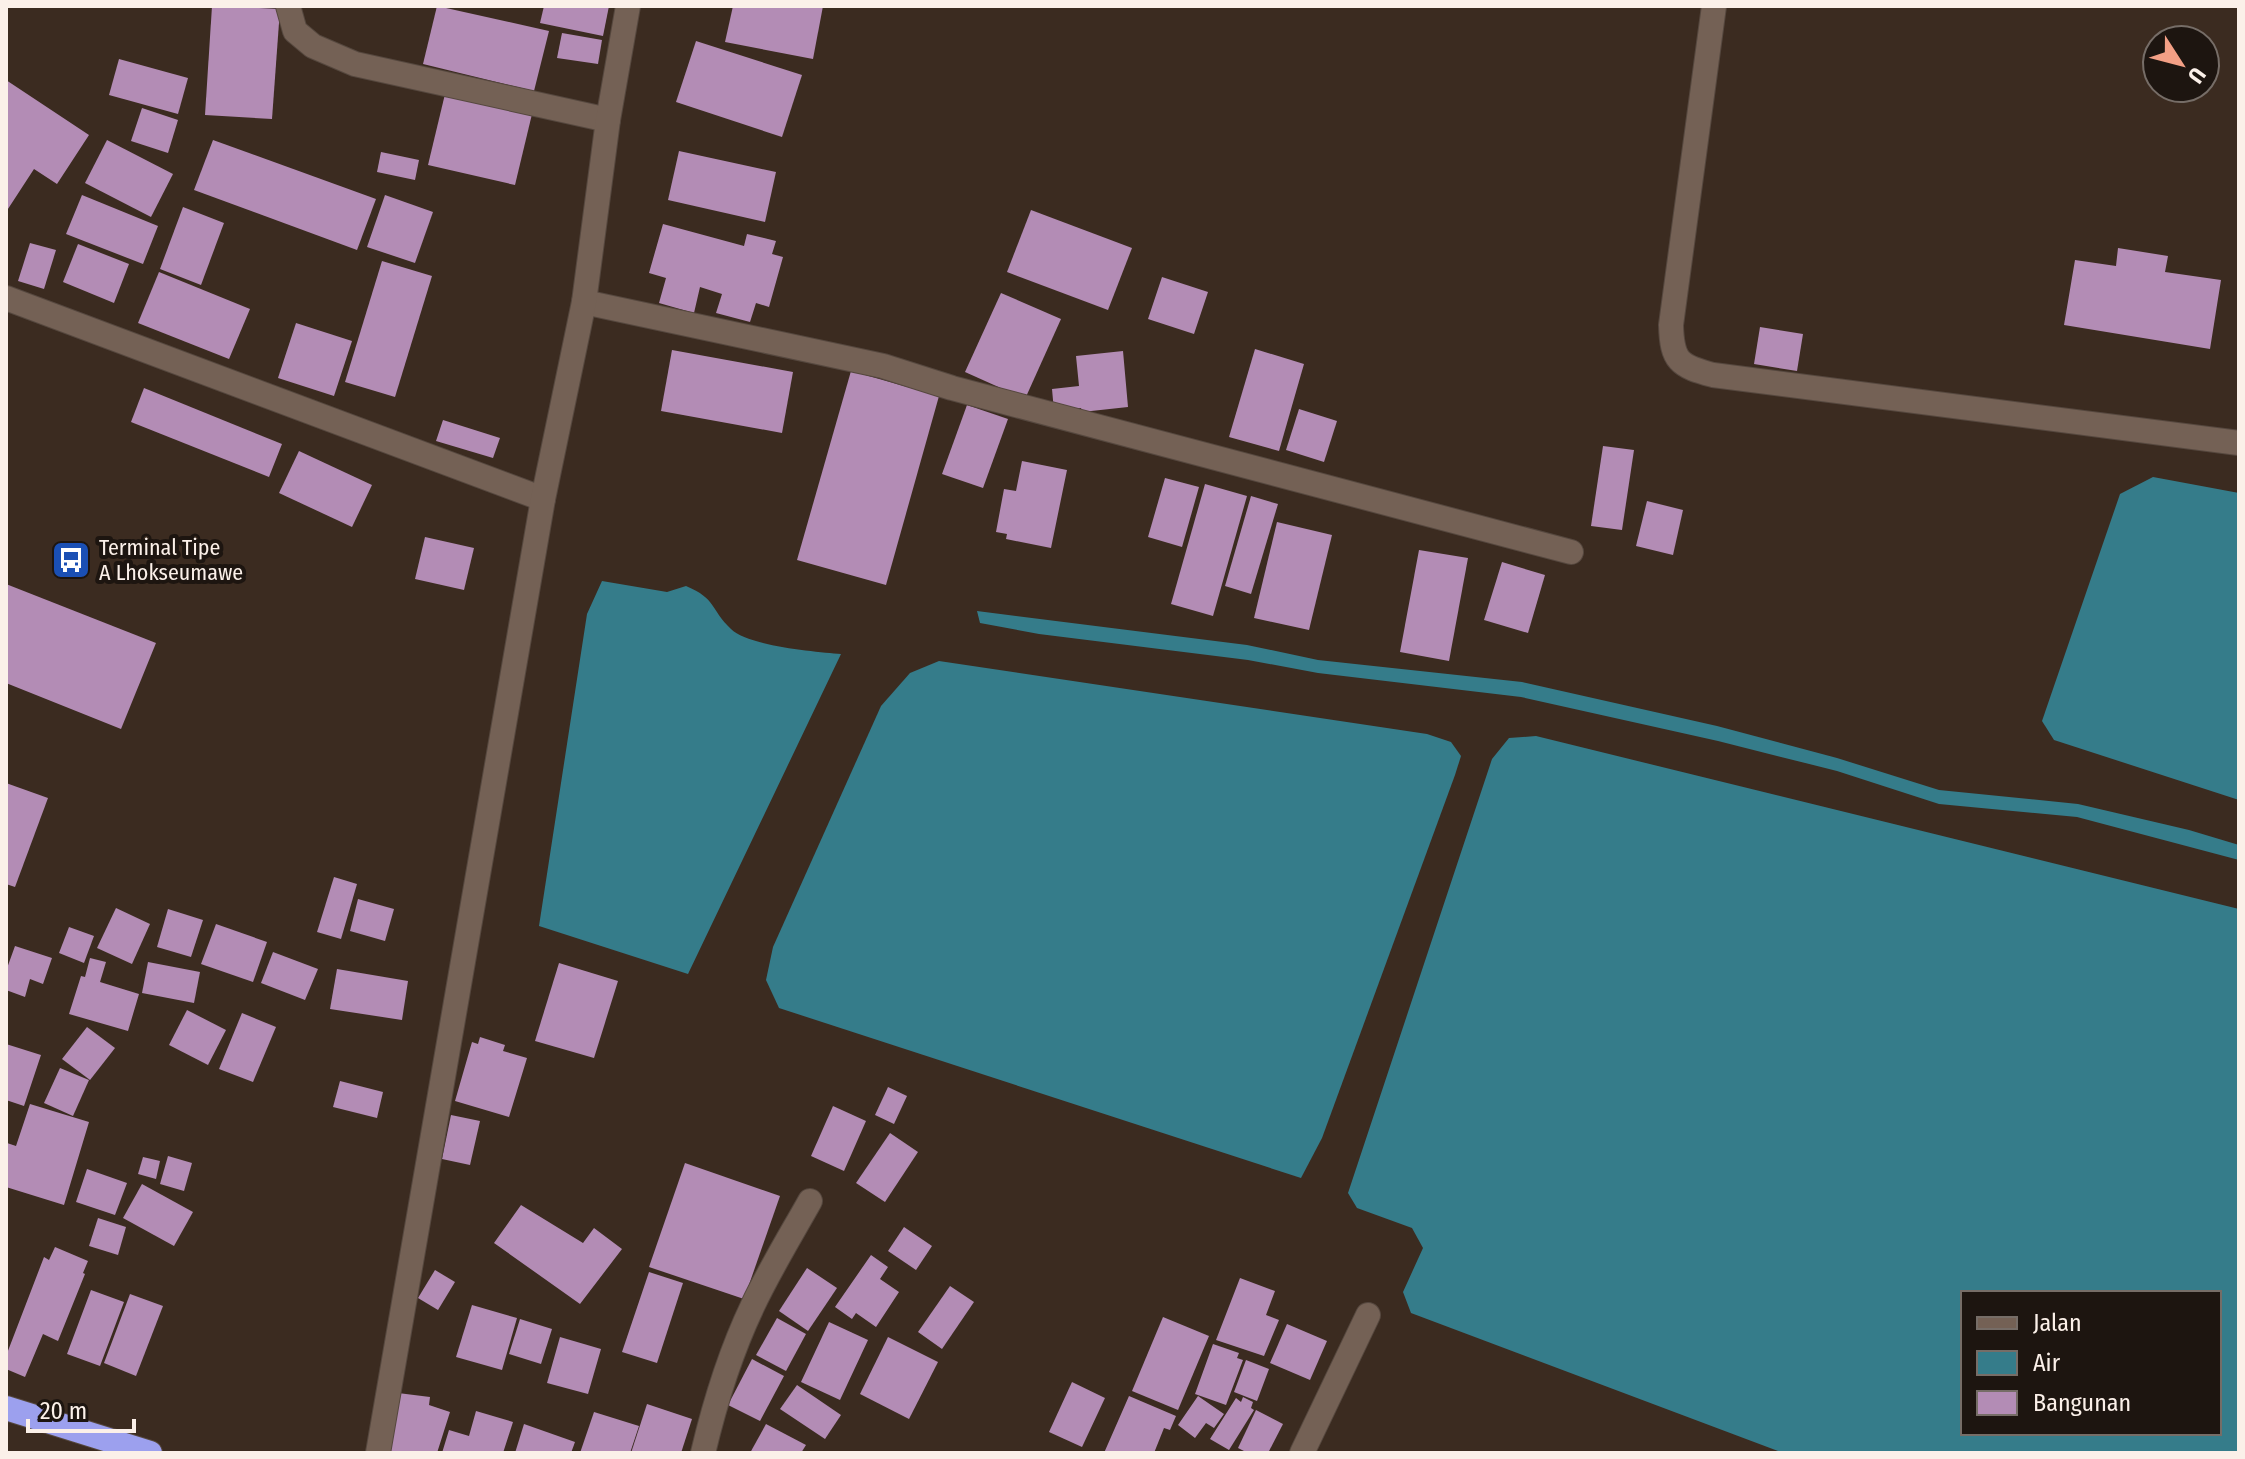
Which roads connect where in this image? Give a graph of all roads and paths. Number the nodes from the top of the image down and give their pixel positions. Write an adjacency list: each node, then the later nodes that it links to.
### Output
1 (288, 6): 4 (street)
2 (628, 6): 4 (street)
3 (1714, 6): 7 (street)
4 (608, 120): 6 (street)
5 (6, 298): 8 (street)
6 (584, 302): 8 (street); 9 (street)
7 (2239, 443)
8 (543, 499): 14 (street)
9 (1571, 552)
10 (810, 1201): 15 (street)
11 (1368, 1315): 16 (street)
12 (6, 1408): 13 (highway)
13 (150, 1453)
14 (378, 1453)
15 (703, 1453)
16 (1302, 1453)

